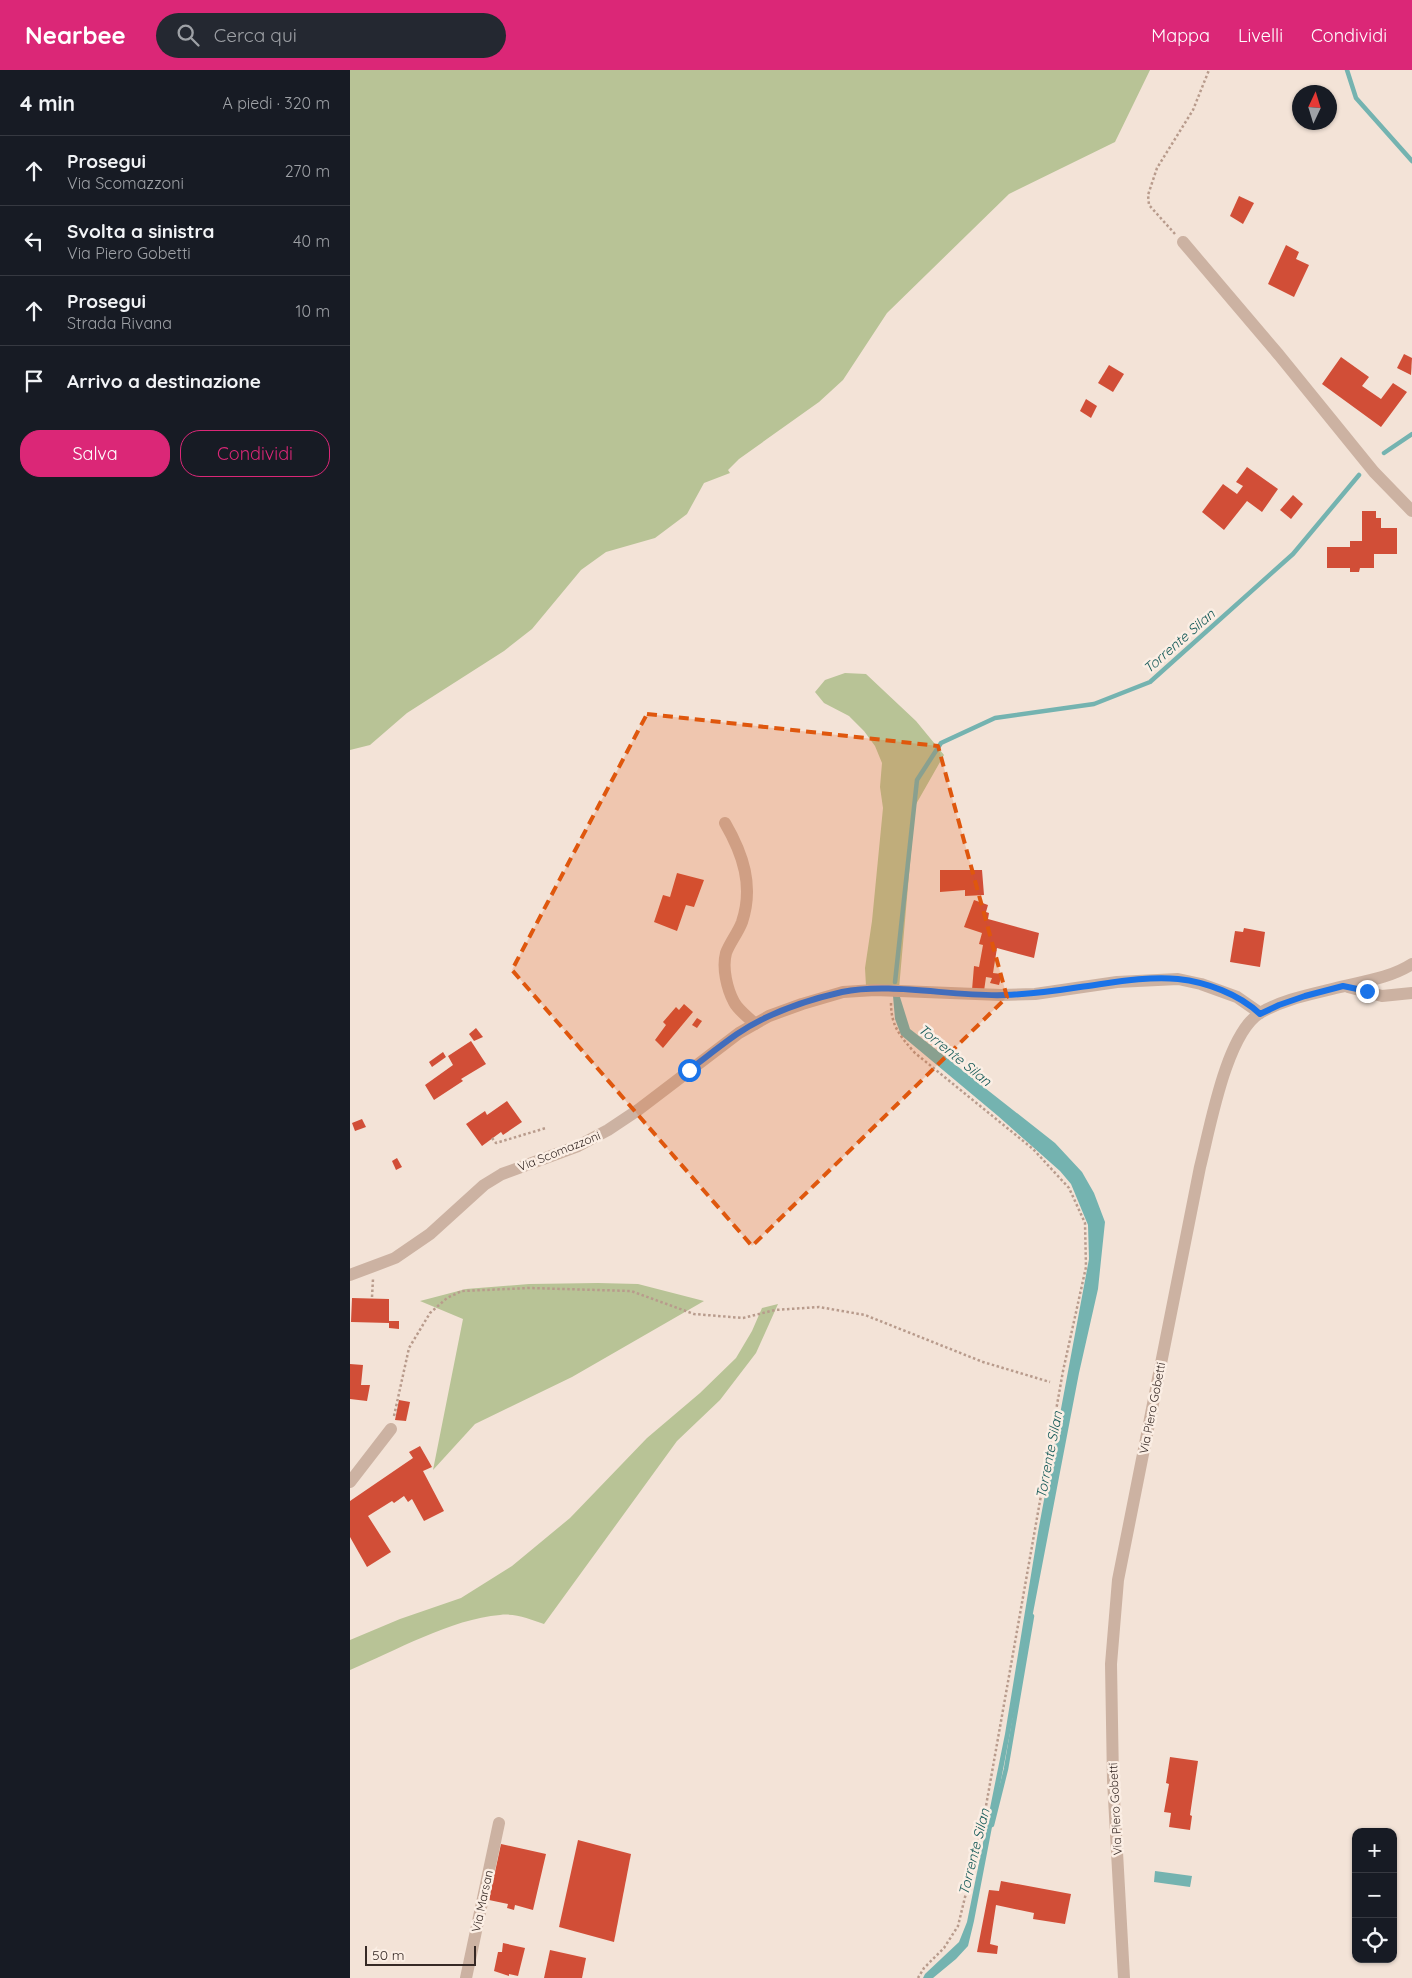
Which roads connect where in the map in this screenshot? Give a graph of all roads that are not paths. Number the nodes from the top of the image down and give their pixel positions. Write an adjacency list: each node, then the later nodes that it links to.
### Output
1 (1183, 242): 2 (street)
2 (1412, 512)
3 (725, 823): 8 (street)
4 (1412, 964): 5 (street, Via Piero Gobetti)
5 (1343, 986): 6 (street); 7 (street, Via Piero Gobetti)
6 (1412, 993)
7 (1260, 1014): 8 (street, Via Scomazzoni); 14 (street, Via Piero Gobetti)
8 (755, 1024): 9 (street, Via Scomazzoni)
9 (350, 1275)
10 (391, 1429): 11 (street)
11 (350, 1482)
12 (499, 1823): 13 (street, Via Marsan)
13 (466, 1978)
14 (1124, 1978)

